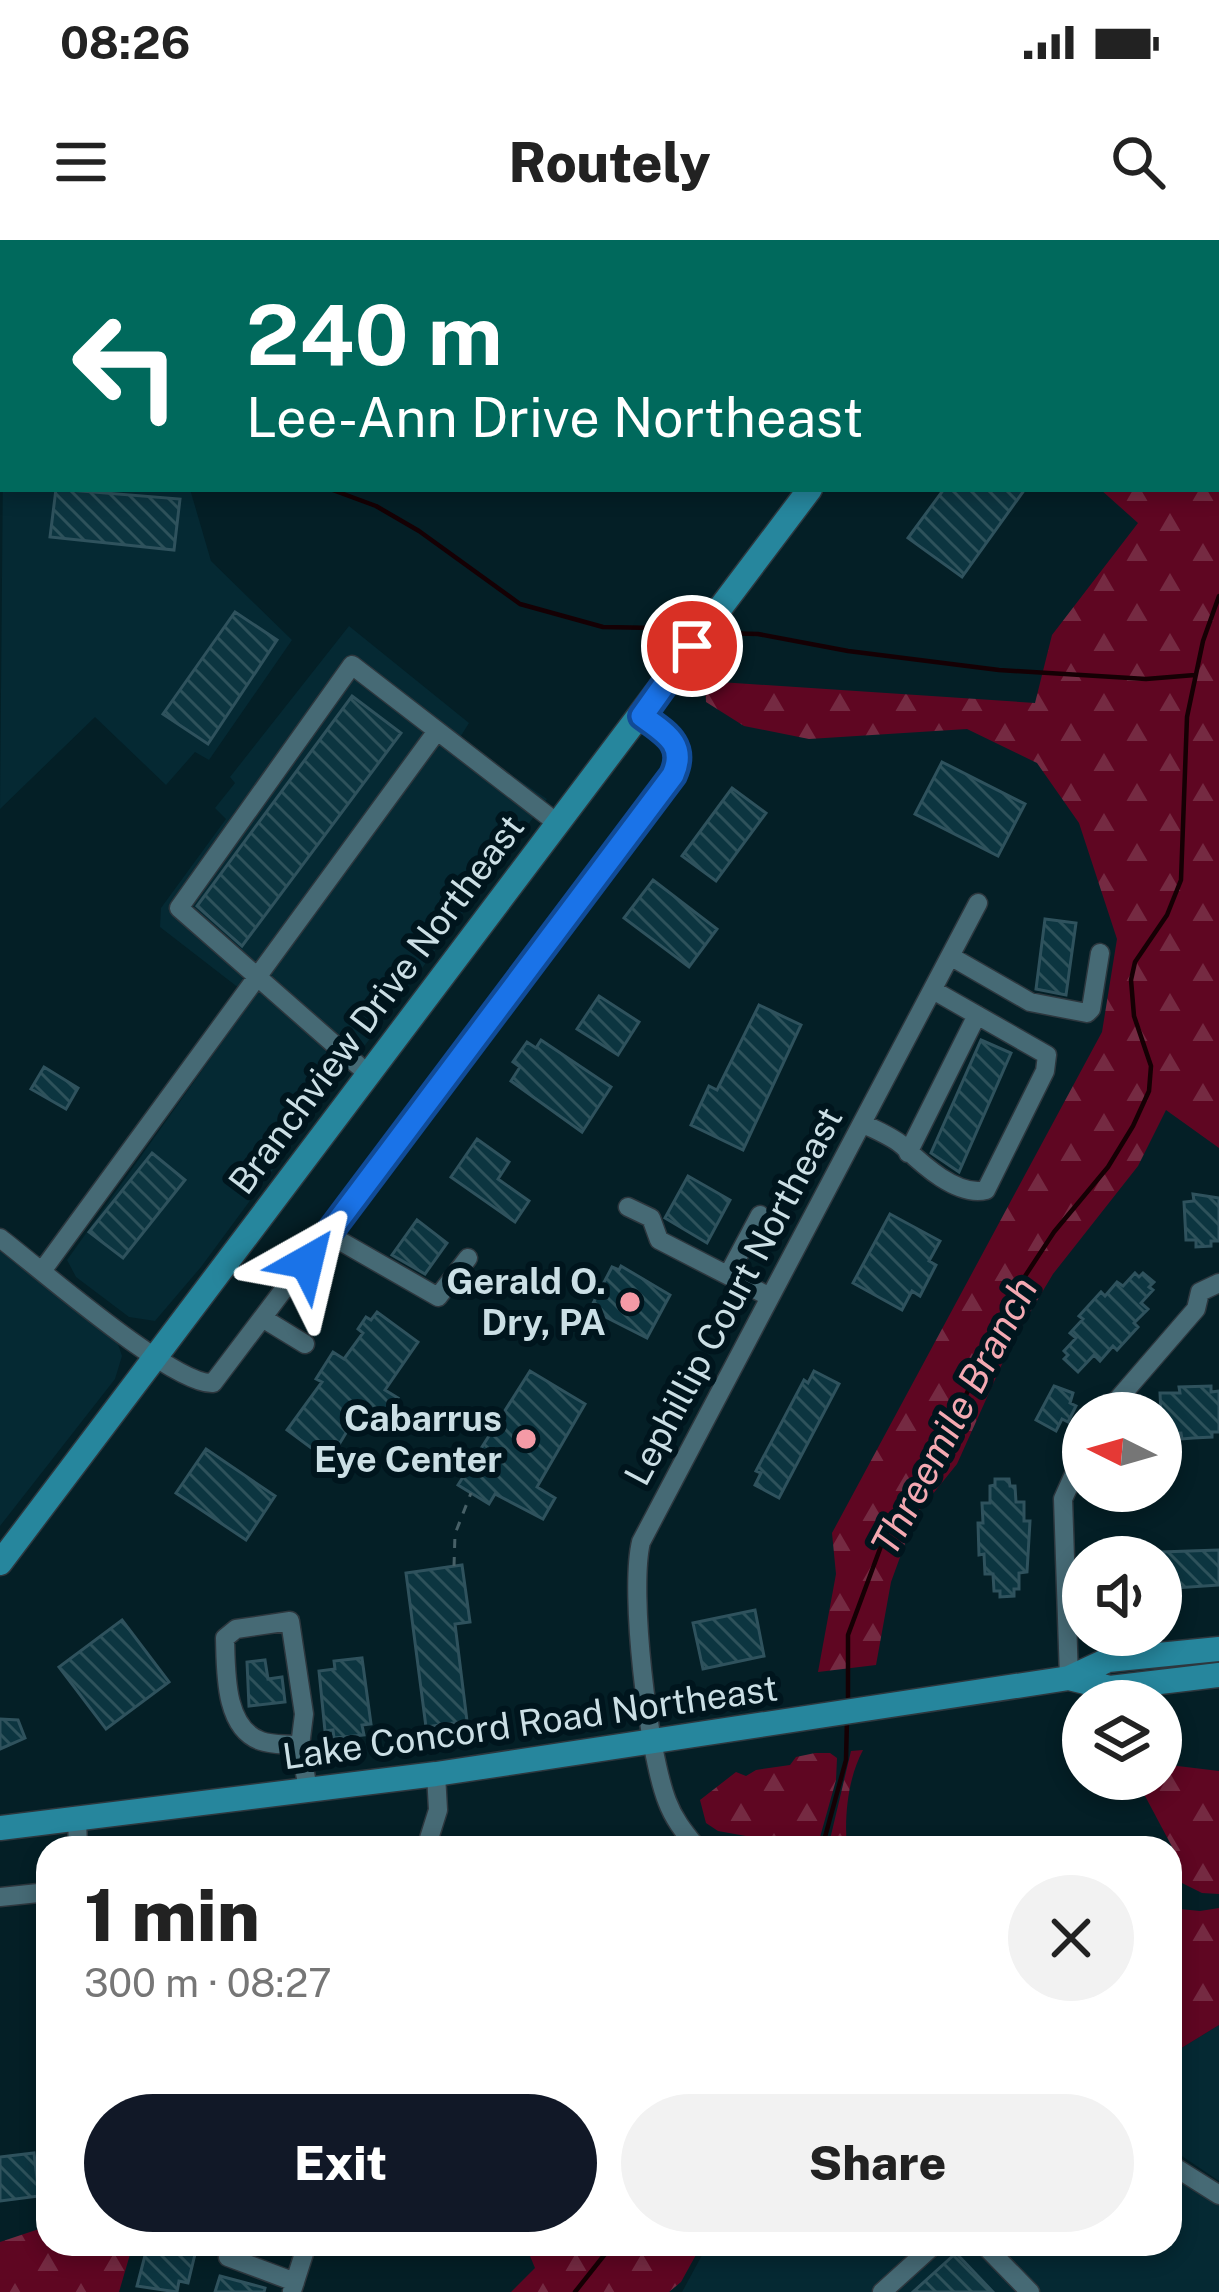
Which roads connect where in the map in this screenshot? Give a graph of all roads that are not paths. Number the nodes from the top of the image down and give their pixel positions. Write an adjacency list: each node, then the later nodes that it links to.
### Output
1 (808, 492): 2 (main road, Branchview Drive Northeast)
2 (642, 716): 4 (main road, Branchview Drive Northeast); 16 (street)
3 (437, 731): 4 (street); 8 (street); 8 (street)
4 (557, 823): 11 (main road, Branchview Drive Northeast)
5 (978, 903): 7 (street, Lephillip Court Northeast)
6 (1100, 953): 7 (street)
7 (950, 956): 9 (street, Lephillip Court Northeast)
8 (256, 979): 11 (street); 19 (street)
9 (932, 990): 10 (street); 12 (street, Lephillip Court Northeast)
10 (977, 1015): 13 (street); 13 (street)
11 (368, 1074): 25 (main road, Branchview Drive Northeast)
12 (862, 1123): 13 (street); 22 (street, Lephillip Court Northeast)
13 (908, 1153)
14 (628, 1207): 20 (street)
15 (760, 1215): 20 (street)
16 (328, 1234): 18 (street); 23 (street)
17 (0, 1238): 19 (street)
18 (468, 1258)
19 (42, 1271): 25 (street)
20 (728, 1275): 22 (street)
21 (1219, 1283): 26 (street)
22 (770, 1297): 32 (street, Lephillip Court Northeast)
23 (264, 1319): 24 (street); 25 (street)
24 (305, 1344)
25 (154, 1358): 28 (main road, Branchview Drive Northeast)
26 (1124, 1392)
27 (1063, 1512): 31 (street)
28 (0, 1563)
29 (1219, 1649): 31 (main road, Lake Concord Road Northeast)
30 (1219, 1675): 31 (main road, Lake Concord Road Northeast)
31 (1069, 1678): 32 (main road, Lake Concord Road Northeast)
32 (654, 1742): 34 (main road, Lake Concord Road Northeast); 40 (street, Lephillip Court Northeast)
33 (299, 1746): 33 (street); 35 (street)
34 (436, 1774): 35 (main road, Lake Concord Road Northeast); 39 (street)
35 (308, 1790): 36 (main road, Lake Concord Road Northeast)
36 (77, 1819): 37 (main road, Lake Concord Road Northeast); 38 (street)
37 (0, 1828)
38 (77, 1836)
39 (430, 1836)
40 (687, 1836)
41 (36, 1893): 42 (street)
42 (0, 1897)
43 (1182, 2172): 44 (street)
44 (1219, 2195)
45 (229, 2256): 49 (street)
46 (303, 2256): 49 (street)
47 (921, 2256): 50 (street)
48 (995, 2256): 51 (street)
49 (294, 2287)
50 (882, 2292)
51 (1030, 2292)

